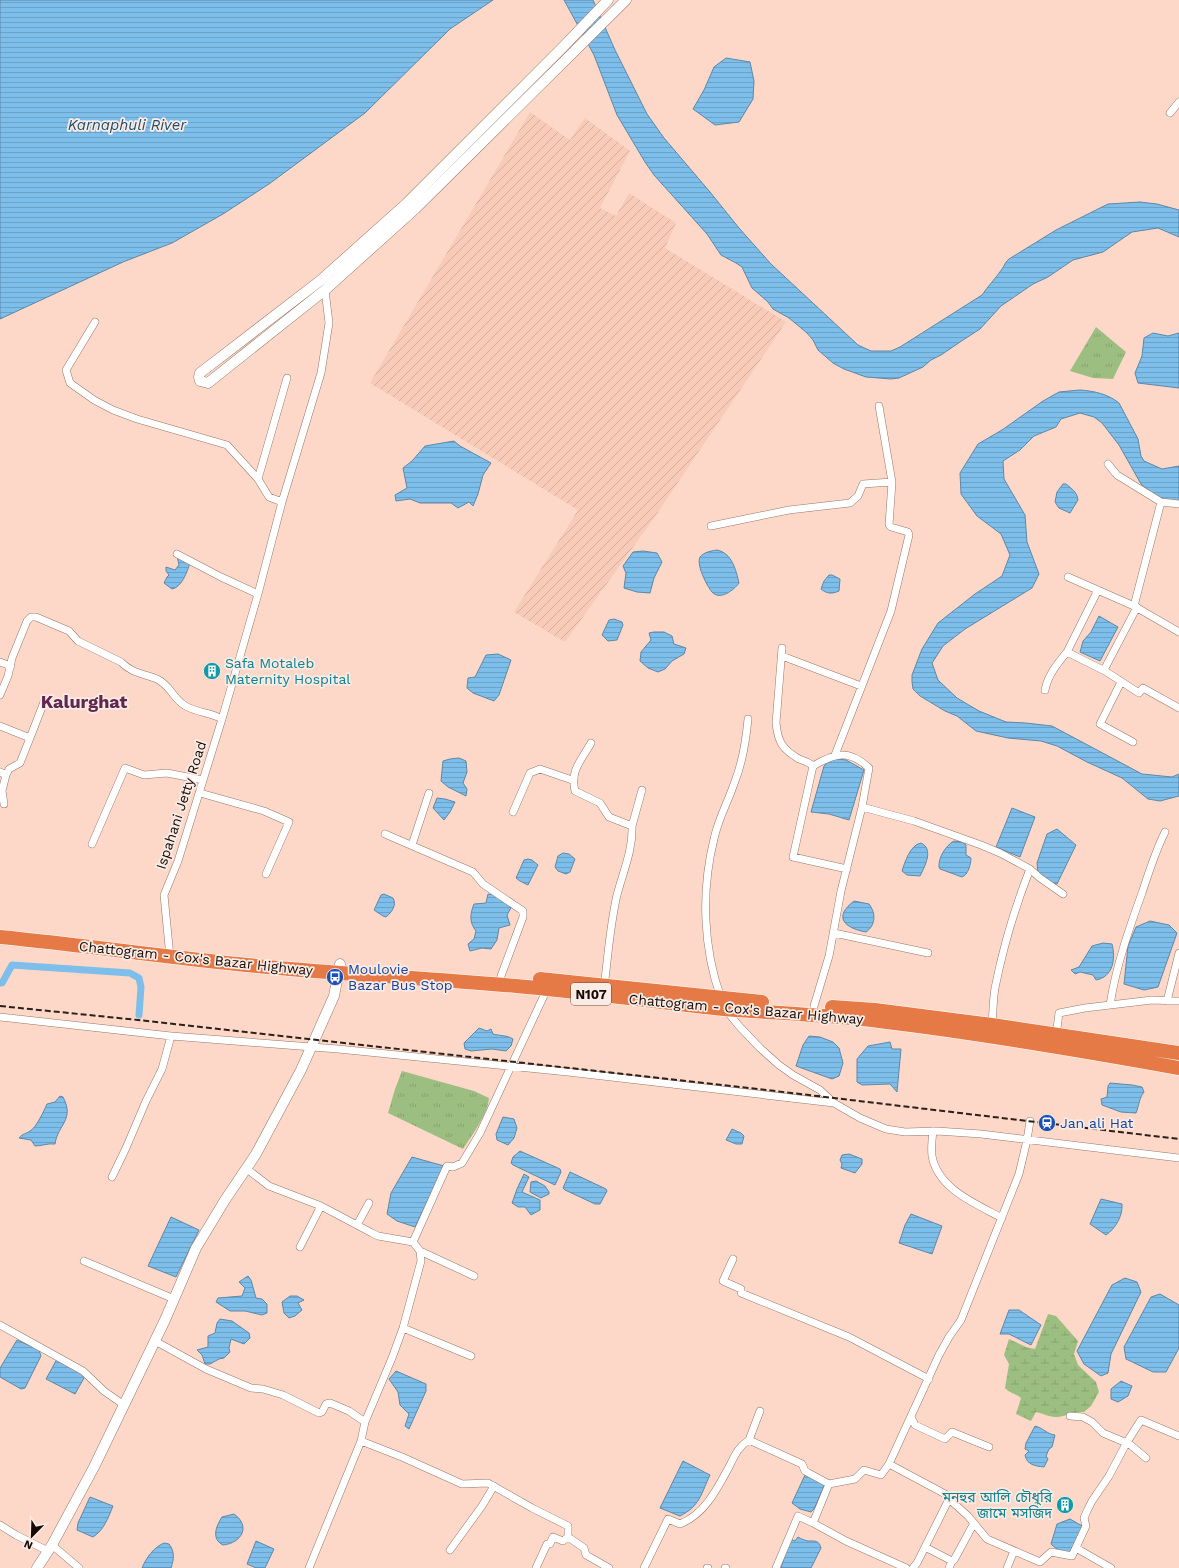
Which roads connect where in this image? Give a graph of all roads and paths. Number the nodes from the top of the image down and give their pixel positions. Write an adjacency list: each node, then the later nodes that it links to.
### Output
1 (608, 0): 3 (main road)
2 (623, 3): 3 (main road)
3 (567, 51): 6 (main road); 6 (main road)
4 (1179, 102): 5 (street)
5 (1170, 113)
6 (325, 290): 13 (street, Ispahani Jetty Road)
7 (95, 322): 11 (street)
8 (287, 378): 11 (street)
9 (879, 406): 12 (street)
10 (1108, 464): 14 (street)
11 (258, 479): 13 (street)
12 (892, 482): 16 (street); 30 (street)
13 (282, 502): 20 (street, Ispahani Jetty Road)
14 (1161, 502): 15 (street); 21 (street)
15 (1179, 504)
16 (711, 526)
17 (177, 554): 20 (street)
18 (1068, 577): 19 (street)
19 (1098, 590): 21 (street); 24 (street)
20 (258, 594): 35 (street, Ispahani Jetty Road)
21 (1135, 607): 22 (street); 28 (street)
22 (1179, 632)
23 (782, 648): 25 (street)
24 (1067, 652): 28 (street); 31 (street)
25 (782, 656): 30 (street); 42 (street)
26 (0, 662): 27 (street)
27 (11, 666): 32 (street); 35 (street)
28 (1104, 670): 29 (street)
29 (1121, 682): 34 (street); 39 (street)
30 (861, 686): 41 (street)
31 (1045, 690)
32 (0, 695)
33 (44, 702): 38 (street)
34 (1179, 708)
35 (222, 719): 44 (street, Ispahani Jetty Road)
36 (748, 719): 73 (street)
37 (0, 726): 38 (street)
38 (30, 738): 43 (street)
39 (1133, 742)
40 (591, 743): 45 (street)
41 (835, 755): 42 (street); 50 (street)
42 (813, 766): 57 (street)
43 (3, 774): 49 (street)
44 (203, 780): 47 (street, Ispahani Jetty Road); 55 (street)
45 (572, 780): 51 (street); 52 (street)
46 (642, 790): 52 (street)
47 (200, 793): 59 (street); 64 (street, Ispahani Jetty Road)
48 (430, 793): 56 (street)
49 (4, 804)
50 (862, 807): 57 (street); 58 (street)
51 (513, 812)
52 (632, 826): 70 (street)
53 (1165, 832): 74 (street)
54 (385, 834): 56 (street)
55 (92, 844)
56 (412, 846): 68 (street)
57 (846, 869): 62 (street)
58 (1030, 869): 60 (street); 77 (street)
59 (266, 874)
60 (1064, 894)
61 (0, 928): 64 (highway, Chattogram - Cox's Bazar Highway / N107)
62 (834, 934): 65 (street); 75 (street)
63 (0, 937): 64 (highway, Chattogram - Cox's Bazar Highway / N107)
64 (170, 953): 67 (highway, Chattogram - Cox's Bazar Highway / N107)
65 (928, 953)
66 (1179, 953): 71 (street)
67 (339, 969): 68 (highway, Chattogram - Cox's Bazar Highway / N107); 69 (highway, Chattogram - Cox's Bazar Highway / N107); 80 (main road)
68 (501, 976): 70 (highway, Chattogram - Cox's Bazar Highway / N107)
69 (547, 989): 70 (highway, Chattogram - Cox's Bazar Highway / N107); 82 (street)
70 (604, 990): 73 (highway, Chattogram - Cox's Bazar Highway / N107)
71 (1167, 1001): 72 (street); 74 (street)
72 (1179, 1001)
73 (723, 1003): 75 (highway, Chattogram - Cox's Bazar Highway / N107); 79 (highway, Chattogram - Cox's Bazar Highway / N107); 84 (street)
74 (1110, 1005): 79 (street)
75 (814, 1006): 77 (highway, Chattogram - Cox's Bazar Highway / N107)
76 (0, 1019): 78 (street)
77 (992, 1025): 79 (highway, Chattogram - Cox's Bazar Highway / N107)
78 (171, 1036): 80 (street); 90 (street)
79 (1055, 1040): 81 (highway, Chattogram - Cox's Bazar Highway / N107); 83 (highway, Chattogram - Cox's Bazar Highway / N107)
80 (312, 1047): 82 (street); 89 (main road)
81 (1179, 1053)
82 (510, 1066): 84 (street); 95 (street)
83 (1179, 1068)
84 (834, 1103): 86 (street)
85 (1030, 1121): 87 (street)
86 (933, 1131): 87 (street); 93 (street)
87 (1027, 1140): 88 (street); 93 (street)
88 (1179, 1158)
89 (247, 1169): 92 (street); 101 (main road)
90 (112, 1177)
91 (369, 1203): 94 (street)
92 (321, 1206): 94 (street); 96 (street)
93 (1002, 1218): 106 (street)
94 (357, 1225): 95 (street)
95 (413, 1242): 97 (street)
96 (300, 1247)
97 (420, 1251): 100 (street); 103 (street)
98 (733, 1259): 106 (street)
99 (84, 1261): 101 (street)
100 (474, 1276)
101 (174, 1299): 104 (main road)
102 (0, 1325): 107 (street)
103 (403, 1328): 105 (street); 111 (street)
104 (155, 1341): 107 (main road); 111 (street)
105 (471, 1356)
106 (929, 1379): 110 (street)
107 (124, 1405): 127 (main road)
108 (760, 1411): 113 (street)
109 (1070, 1416): 115 (street)
110 (911, 1417): 116 (street); 118 (street)
111 (365, 1422): 114 (street)
112 (1179, 1436): 115 (street)
113 (749, 1440): 119 (street); 138 (street)
114 (361, 1441): 120 (street); 135 (street)
115 (1127, 1442): 117 (street); 128 (street)
116 (989, 1447)
117 (1146, 1458)
118 (889, 1464): 119 (street); 121 (street)
119 (829, 1484): 122 (street)
120 (494, 1486): 125 (street); 129 (street)
121 (948, 1499): 123 (street); 126 (street)
122 (813, 1523): 139 (street); 140 (street)
123 (974, 1523): 130 (street); 131 (street)
124 (0, 1525): 127 (street)
125 (568, 1537): 136 (street); 137 (street)
126 (925, 1547): 131 (street); 141 (street)
127 (50, 1548): 133 (main road); 134 (street)
128 (1076, 1548): 132 (street); 144 (street)
129 (450, 1550)
130 (1014, 1551): 132 (street); 143 (street)
131 (952, 1561): 142 (street)
132 (1038, 1565)
133 (36, 1568)
134 (79, 1568)
135 (309, 1568)
136 (536, 1568)
137 (609, 1568)
138 (644, 1568)
139 (776, 1568)
140 (906, 1568)
141 (913, 1568)
142 (949, 1568)
143 (1007, 1568)
144 (1111, 1568)

